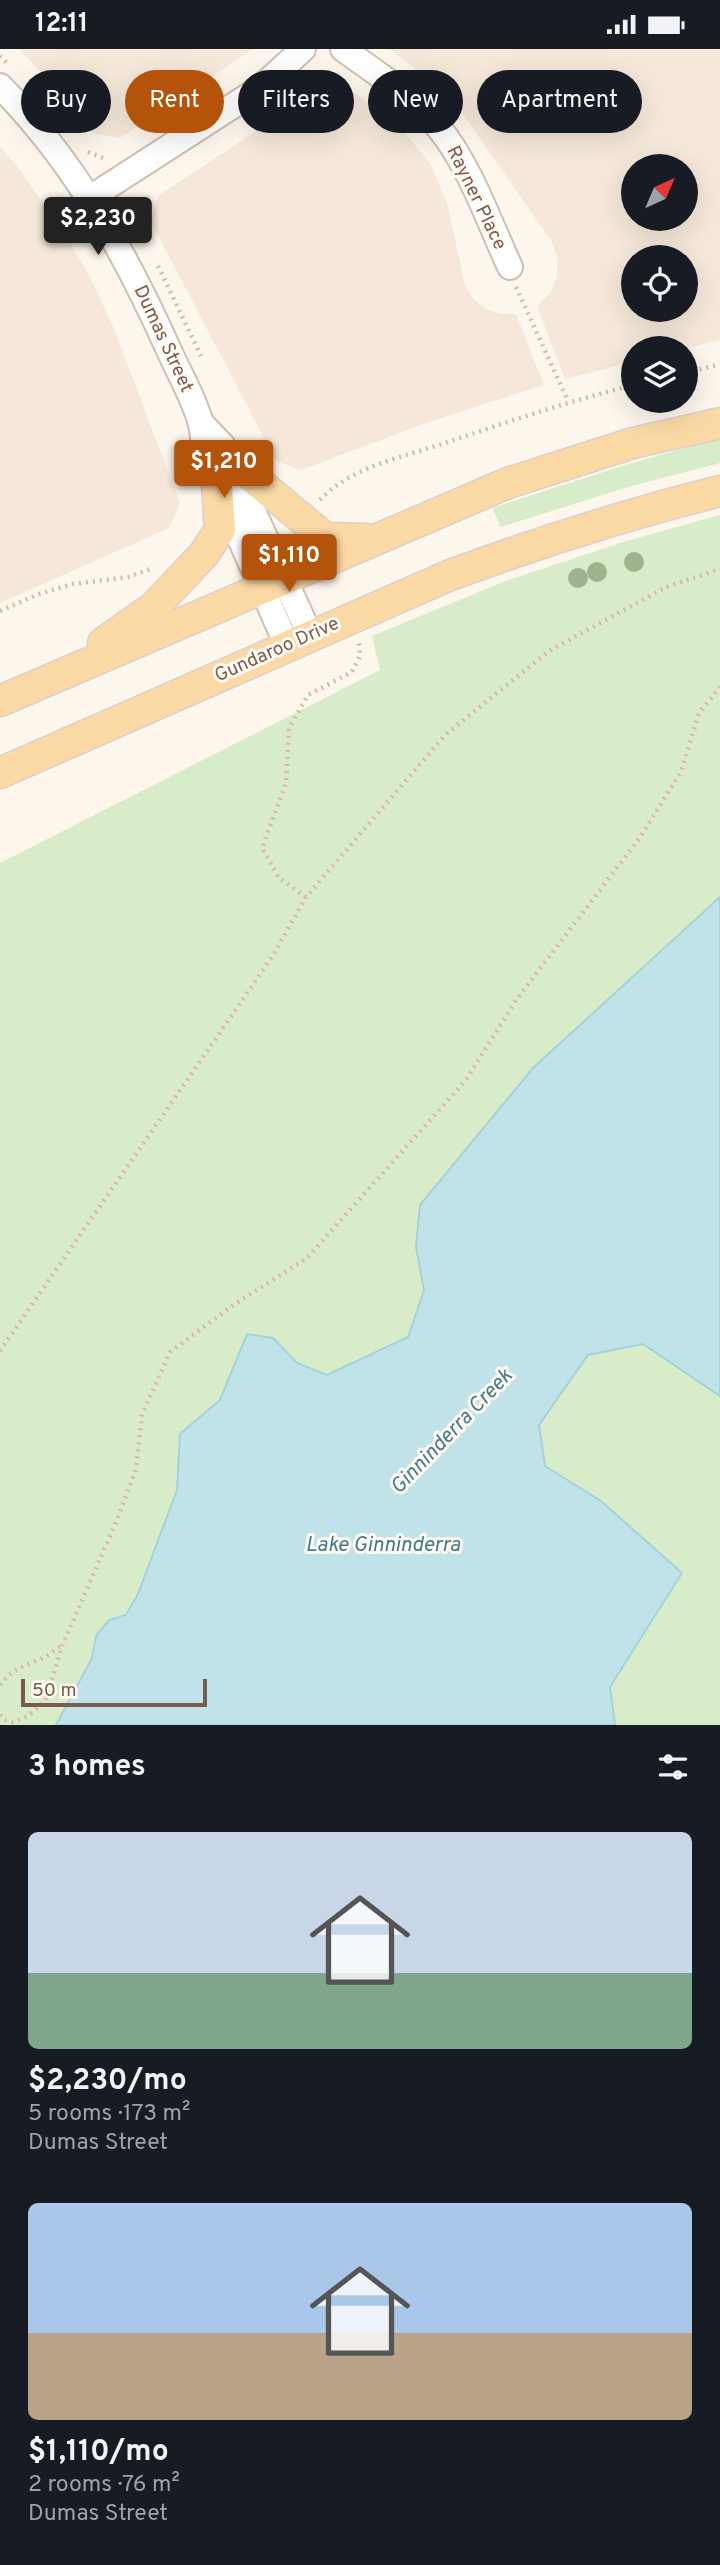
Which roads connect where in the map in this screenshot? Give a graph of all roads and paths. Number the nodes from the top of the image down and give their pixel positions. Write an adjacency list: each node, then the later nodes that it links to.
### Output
1 (303, 49): 4 (street)
2 (343, 49): 5 (street, Rayner Place)
3 (0, 86): 4 (street, Dumas Street)
4 (90, 198): 10 (street, Dumas Street)
5 (510, 267): 9 (path)
6 (720, 364): 7 (path)
7 (698, 370)
8 (621, 388): 9 (path)
9 (568, 401): 15 (path)
10 (201, 423): 12 (street, Dumas Street); 13 (street, Dumas Street)
11 (720, 423): 16 (main road)
12 (229, 458): 16 (main road); 19 (street, Dumas Street)
13 (217, 487): 19 (street, Dumas Street); 23 (main road)
14 (720, 491): 21 (main road, Gundaroo Drive)
15 (318, 502)
16 (377, 540): 19 (main road)
17 (154, 567): 20 (path)
18 (720, 569): 27 (path)
19 (273, 585): 21 (street, Dumas Street); 23 (main road)
20 (0, 611)
21 (298, 640): 26 (main road, Gundaroo Drive)
22 (360, 646): 27 (path)
23 (57, 676): 25 (main road)
24 (720, 687): 29 (path)
25 (0, 701)
26 (0, 773)
27 (306, 897): 28 (path)
28 (0, 1351)
29 (62, 1646): 30 (path); 31 (path)
30 (0, 1685)
31 (0, 1715)

